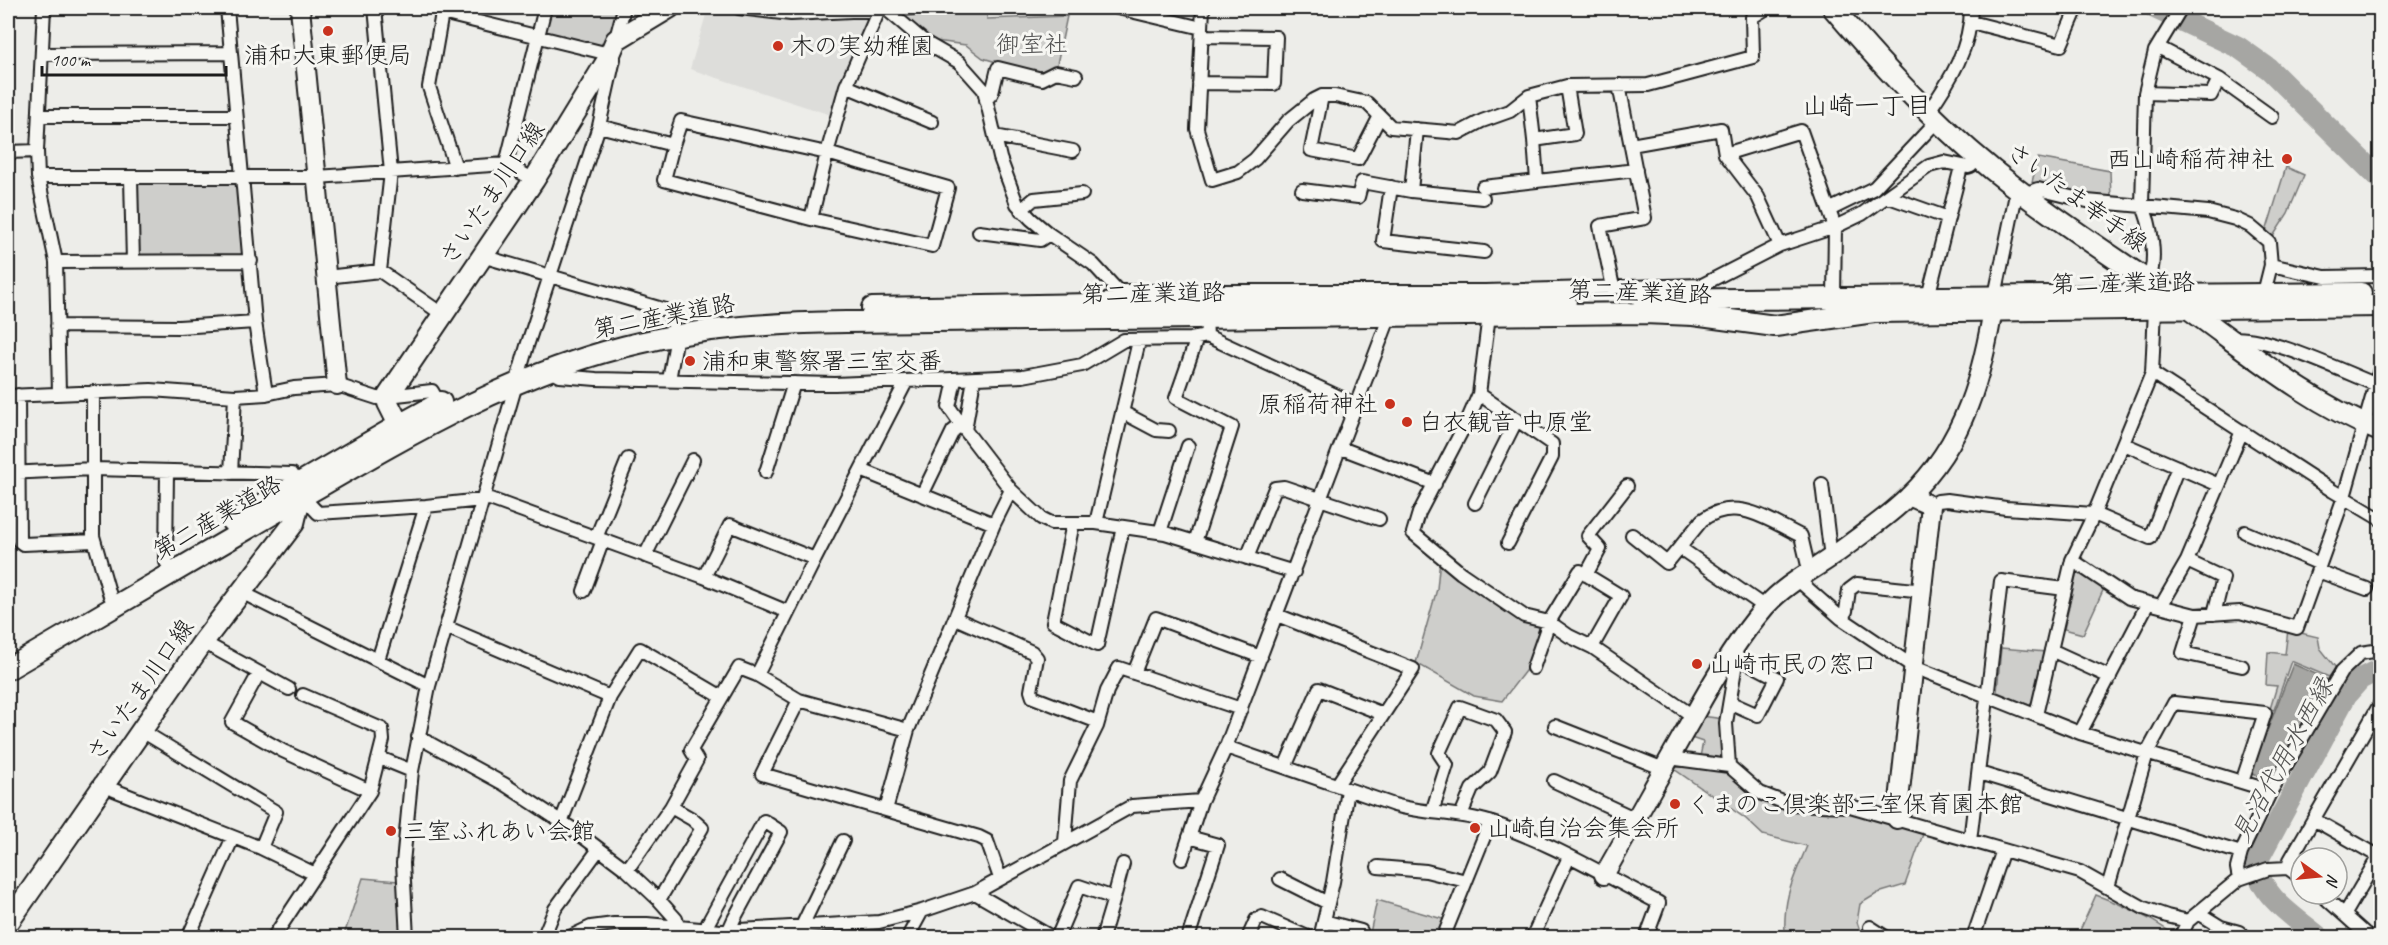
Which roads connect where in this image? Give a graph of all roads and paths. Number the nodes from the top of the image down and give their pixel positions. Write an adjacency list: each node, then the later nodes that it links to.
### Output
1 (44, 8): 25 (street)
2 (227, 8): 24 (street)
3 (300, 8): 60 (street)
4 (375, 8): 57 (street)
5 (545, 8): 21 (street)
6 (624, 8): 22 (street)
7 (669, 8): 22 (main road, さいたま川口線)
8 (739, 8): 17 (street)
9 (912, 8): 17 (street)
10 (1118, 8): 20 (street)
11 (1203, 8): 20 (street)
12 (1767, 8): 29 (street)
13 (1833, 8): 39 (main road, さいたま幸手線)
14 (1971, 8): 19 (street)
15 (2077, 8): 19 (street)
16 (2181, 8): 23 (street)
17 (884, 9): 30 (street); 35 (street)
18 (441, 10): 21 (street); 55 (street)
19 (1971, 22): 39 (street)
20 (1202, 32): 28 (street); 28 (street)
21 (538, 37): 22 (street); 54 (street)
22 (613, 47): 42 (street); 62 (main road, さいたま川口線)
23 (2158, 47): 27 (street); 32 (street)
24 (231, 53): 25 (street); 37 (street)
25 (42, 54): 36 (street)
26 (1076, 76): 35 (street)
27 (2219, 79): 32 (street); 40 (street)
28 (1199, 83): 33 (street)
29 (1619, 85): 31 (street); 47 (street)
30 (846, 86): 41 (street); 51 (street)
31 (1567, 86): 34 (street); 45 (street)
32 (2145, 93): 70 (street)
33 (1322, 96): 38 (street); 38 (street)
34 (1529, 96): 43 (street); 45 (street)
35 (986, 100): 44 (street)
36 (39, 116): 37 (street); 48 (street)
37 (236, 116): 59 (street)
38 (1380, 116): 43 (street)
39 (1933, 116): 53 (main road, さいたま幸手線); 72 (street)
40 (2272, 117)
41 (932, 122)
42 (599, 126): 46 (street); 86 (street)
43 (1417, 129): 66 (street)
44 (995, 136): 49 (street); 71 (street)
45 (1534, 140): 63 (street)
46 (673, 145): 51 (street); 74 (street)
47 (1631, 145): 52 (street); 56 (street)
48 (37, 151): 50 (street); 58 (street)
49 (1072, 151)
50 (8, 152)
51 (827, 153): 74 (street); 74 (street)
52 (1725, 154): 72 (street); 78 (street)
53 (1969, 161): 67 (main road, さいたま幸手線); 69 (street); 73 (street)
54 (506, 164): 55 (street); 62 (street)
55 (456, 168): 57 (street)
56 (1636, 170): 63 (street); 90 (street)
57 (391, 172): 60 (street); 85 (street)
58 (38, 177): 61 (street); 82 (street)
59 (243, 177): 60 (street); 61 (street); 81 (street)
60 (317, 177): 88 (street)
61 (131, 178): 83 (street)
62 (534, 180): 80 (main road, さいたま川口線)
63 (1537, 181): 66 (street)
64 (1391, 188): 65 (street); 66 (street); 79 (street)
65 (1302, 190)
66 (1411, 191)
67 (2021, 192): 70 (street); 89 (main road, さいたま幸手線); 96 (street)
68 (1082, 194): 71 (street)
69 (1889, 197): 73 (street); 75 (street)
70 (2142, 204): 84 (street); 89 (street)
71 (1021, 210): 77 (street)
72 (1829, 210): 75 (street)
73 (1948, 218): 93 (street)
74 (811, 219)
75 (1835, 227): 78 (street); 94 (street)
76 (979, 232): 77 (street)
77 (1049, 234): 90 (street)
78 (1780, 245): 90 (street)
79 (1484, 252)
80 (482, 256): 86 (street); 99 (main road, さいたま川口線)
81 (251, 261): 83 (street); 102 (street)
82 (56, 262): 83 (street); 103 (street)
83 (133, 262)
84 (2271, 265): 87 (street); 91 (street)
85 (380, 271): 88 (street); 99 (street)
86 (550, 275): 104 (street); 111 (street)
87 (2380, 276)
88 (326, 277): 117 (street)
89 (2148, 280): 95 (main road, さいたま幸手線)
90 (1613, 286)
91 (2264, 293): 92 (main road, 第二産業道路); 95 (main road, 第二産業道路)
92 (2380, 293)
93 (1928, 297): 94 (main road, 第二産業道路); 96 (main road, 第二産業道路)
94 (1834, 298): 104 (main road, 第二産業道路)
95 (2162, 302): 96 (main road, 第二産業道路); 98 (main road, さいたま幸手線); 110 (street)
96 (1994, 303): 100 (main road, 第二産業道路); 154 (street)
97 (2380, 306): 98 (main road, 第二産業道路)
98 (2188, 308): 106 (main road, さいたま幸手線)
99 (442, 314): 125 (main road, さいたま川口線)
100 (1489, 315): 101 (main road, 第二産業道路); 122 (street)
101 (1387, 316): 105 (main road, 第二産業道路); 127 (street)
102 (255, 322): 103 (street); 121 (street)
103 (57, 326): 120 (street)
104 (673, 328): 105 (main road, 第二産業道路); 109 (main road, 第二産業道路); 111 (main road, 第二産業道路); 113 (street)
105 (1203, 331): 107 (street); 127 (street); 174 (street)
106 (2230, 339): 118 (street); 132 (main road, さいたま幸手線)
107 (1139, 341): 112 (street); 128 (street)
108 (2380, 369): 118 (street)
109 (549, 370): 111 (main road, 第二産業道路); 113 (street)
110 (2152, 373): 134 (street); 135 (street)
111 (519, 374): 126 (main road, 第二産業道路); 152 (main road, 第二産業道路); 156 (street)
112 (974, 379): 114 (street); 131 (street)
113 (669, 380): 116 (street)
114 (955, 380): 115 (street); 131 (street)
115 (906, 382): 116 (street); 142 (street)
116 (794, 383): 144 (street)
117 (337, 385): 121 (street); 125 (street)
118 (2377, 385): 132 (street)
119 (93, 392): 120 (street); 124 (street); 141 (street)
120 (59, 393): 123 (street)
121 (266, 394): 124 (street)
122 (1479, 394): 129 (street); 147 (street)
123 (13, 396): 145 (street)
124 (235, 396): 146 (street)
125 (387, 397): 126 (street); 130 (main road)
126 (439, 403): 130 (main road, 第二産業道路)
127 (1357, 405): 137 (street)
128 (1122, 412): 133 (street); 167 (street)
129 (1517, 419): 158 (street); 175 (street)
130 (399, 425): 152 (main road, 第二産業道路)
131 (963, 427): 151 (street); 153 (street)
132 (2373, 428): 155 (street)
133 (1169, 431)
134 (2242, 431): 149 (street); 155 (street)
135 (2124, 444): 140 (street); 162 (street)
136 (1188, 446): 169 (street)
137 (1341, 448): 147 (street); 157 (street)
138 (628, 459): 172 (street)
139 (693, 460): 177 (street)
140 (2178, 467): 149 (street); 162 (street)
141 (93, 469): 143 (street); 145 (street); 173 (street)
142 (861, 470): 153 (street); 180 (street)
143 (167, 471): 146 (street); 183 (street)
144 (766, 472)
145 (14, 473): 161 (street)
146 (231, 473): 152 (street)
147 (1434, 484): 204 (street)
148 (1822, 484): 179 (street)
149 (2219, 485): 182 (street)
150 (1627, 486): 186 (street)
151 (1011, 490): 165 (street); 166 (street)
152 (300, 493): 159 (street); 183 (main road, 第二産業道路); 193 (main road, さいたま川口線); 217 (main road, 第二産業道路)
153 (922, 495): 166 (street)
154 (1910, 496): 160 (street); 179 (street)
155 (2344, 497): 164 (street); 184 (street)
156 (483, 500): 159 (street); 172 (street); 205 (street)
157 (1321, 500): 163 (street); 178 (street); 185 (street)
158 (1475, 503)
159 (426, 506): 213 (street)
160 (1931, 506): 162 (street); 192 (street)
161 (13, 514): 173 (street)
162 (2094, 514): 181 (street)
163 (1379, 519)
164 (2380, 519)
165 (1073, 523): 167 (street); 168 (street)
166 (994, 524): 202 (street)
167 (1096, 524): 168 (street)
168 (1123, 527): 169 (street)
169 (1160, 532): 174 (street)
170 (2245, 532): 184 (street)
171 (1632, 535): 176 (street)
172 (599, 539): 177 (street); 191 (street)
173 (94, 541): 194 (street)
174 (1195, 542): 178 (street)
175 (1508, 543)
176 (1680, 548): 187 (street); 197 (street)
177 (645, 556): 188 (street)
178 (1247, 558): 185 (street)
179 (1831, 558): 187 (street)
180 (815, 559): 188 (street); 198 (street)
181 (2072, 560): 190 (street); 195 (street)
182 (2187, 561): 196 (street); 199 (street)
183 (166, 562): 194 (main road, 第二産業道路)
184 (2319, 567): 189 (street); 199 (street)
185 (1294, 572): 200 (street)
186 (1586, 575): 204 (street); 207 (street)
187 (1804, 575): 197 (street); 203 (street)
188 (704, 577): 198 (street)
189 (2367, 589)
190 (2065, 590): 208 (street); 227 (street)
191 (584, 591)
192 (1923, 591): 203 (street); 216 (street)
193 (241, 592): 206 (main road, さいたま川口線); 213 (street)
194 (110, 596): 211 (main road, 第二産業道路)
195 (2148, 603): 196 (street); 221 (street)
196 (2161, 606): 201 (street)
197 (1765, 607): 210 (street)
198 (788, 612): 220 (street)
199 (2214, 614): 201 (street)
200 (1277, 615): 212 (street); 232 (street)
201 (2195, 615): 214 (street)
202 (955, 618): 235 (street); 237 (street)
203 (1841, 618): 216 (street)
204 (1549, 622): 207 (street); 215 (street)
205 (446, 627): 222 (street); 225 (street)
206 (203, 642): 218 (street); 238 (main road, さいたま川口線)
207 (1592, 647): 234 (street)
208 (2051, 650): 221 (street); 233 (street)
209 (2380, 650): 254 (street)
210 (1736, 652): 229 (street); 229 (street); 234 (street)
211 (8, 654)
212 (1261, 657): 219 (street); 231 (street)
213 (378, 660): 222 (street)
214 (2242, 666)
215 (1533, 668)
216 (1914, 668): 227 (street); 261 (street)
217 (8, 669)
218 (259, 673): 223 (street); 253 (street)
219 (1134, 673): 231 (street); 235 (street)
220 (757, 675): 226 (street); 228 (street)
221 (2110, 677): 239 (street)
222 (429, 686): 240 (street)
223 (289, 689)
224 (303, 695): 243 (street)
225 (610, 697): 226 (street); 264 (street)
226 (722, 697): 256 (street)
227 (1988, 697): 233 (street); 248 (street)
228 (799, 700): 237 (street); 257 (street)
229 (1731, 704): 245 (street)
230 (2380, 704): 263 (street)
231 (1241, 709): 241 (street)
232 (1383, 714): 246 (street); 252 (street)
233 (2036, 715): 239 (street)
234 (1693, 716): 244 (street)
235 (1098, 722): 270 (street)
236 (1555, 726): 244 (street)
237 (908, 730): 257 (street)
238 (142, 731): 251 (main road, さいたま川口線); 271 (street)
239 (2080, 733): 242 (street)
240 (418, 737): 247 (street); 264 (street)
241 (1226, 747): 246 (street); 255 (street)
242 (2147, 753): 250 (street); 250 (street); 262 (street)
243 (380, 758): 247 (street); 253 (street)
244 (1666, 763): 245 (street); 260 (street)
245 (1729, 766): 261 (street)
246 (1285, 767): 252 (street)
247 (412, 771): 309 (street)
248 (1979, 773): 262 (street); 269 (street)
249 (1554, 781): 260 (street)
250 (2242, 782): 254 (street)
251 (104, 786): 266 (street); 294 (main road, さいたま川口線)
252 (1342, 787): 258 (street); 292 (street)
253 (370, 791): 282 (street)
254 (2271, 791): 274 (street)
255 (1201, 801): 267 (street); 270 (street)
256 (671, 807): 281 (street); 291 (street)
257 (886, 810): 284 (street)
258 (1432, 812): 259 (street); 259 (street)
259 (1461, 814): 265 (street)
260 (1636, 819): 283 (street)
261 (1897, 819): 269 (street)
262 (2128, 819): 274 (street); 288 (street)
263 (2315, 820): 275 (street); 280 (street)
264 (561, 822): 272 (street)
265 (1490, 822): 276 (street); 287 (street)
266 (233, 837): 271 (street); 307 (street)
267 (1189, 837): 277 (street); 315 (street)
268 (843, 840): 301 (street)
269 (1970, 841): 273 (street)
270 (1065, 842): 284 (street)
271 (261, 848): 282 (street)
272 (599, 849): 281 (street); 310 (street)
273 (2003, 850): 288 (street); 323 (street)
274 (2241, 853): 285 (street)
275 (2380, 856): 297 (street)
276 (1569, 857): 283 (street); 320 (street)
277 (1182, 859)
278 (1123, 864): 290 (street)
279 (1378, 867): 287 (street)
280 (2288, 868): 285 (street)
281 (627, 870): 291 (street)
282 (315, 874): 308 (street)
283 (1604, 875): 321 (street)
284 (1000, 878): 289 (street)
285 (2243, 878): 296 (street)
286 (1280, 879): 292 (street)
287 (1466, 881): 319 (street)
288 (2108, 887): 299 (street)
289 (975, 893): 295 (street); 313 (street)
290 (1114, 898): 313 (street); 314 (street)
291 (659, 900): 300 (street)
292 (1328, 903): 298 (street)
293 (2335, 906): 297 (street)
294 (11, 909)
295 (922, 911): 301 (street); 312 (street)
296 (2200, 914): 299 (street); 325 (street)
297 (2345, 914): 326 (street)
298 (1324, 921): 304 (street); 318 (street)
299 (2188, 921): 324 (street)
300 (678, 926): 303 (street); 305 (street)
301 (802, 926): 306 (street)
302 (1870, 927): 322 (street)
303 (707, 929): 306 (street); 306 (street)
304 (1361, 931)
305 (581, 934): 311 (street)
306 (731, 934)
307 (188, 938)
308 (273, 938)
309 (407, 938)
310 (543, 938)
311 (568, 938)
312 (916, 938)
313 (1055, 938)
314 (1102, 938)
315 (1188, 938)
316 (1248, 938): 317 (street)
317 (1310, 938)
318 (1320, 938)
319 (1443, 938)
320 (1532, 938)
321 (1646, 938)
322 (1887, 938)
323 (1973, 938)
324 (2180, 938)
325 (2246, 938)
326 (2370, 938)

